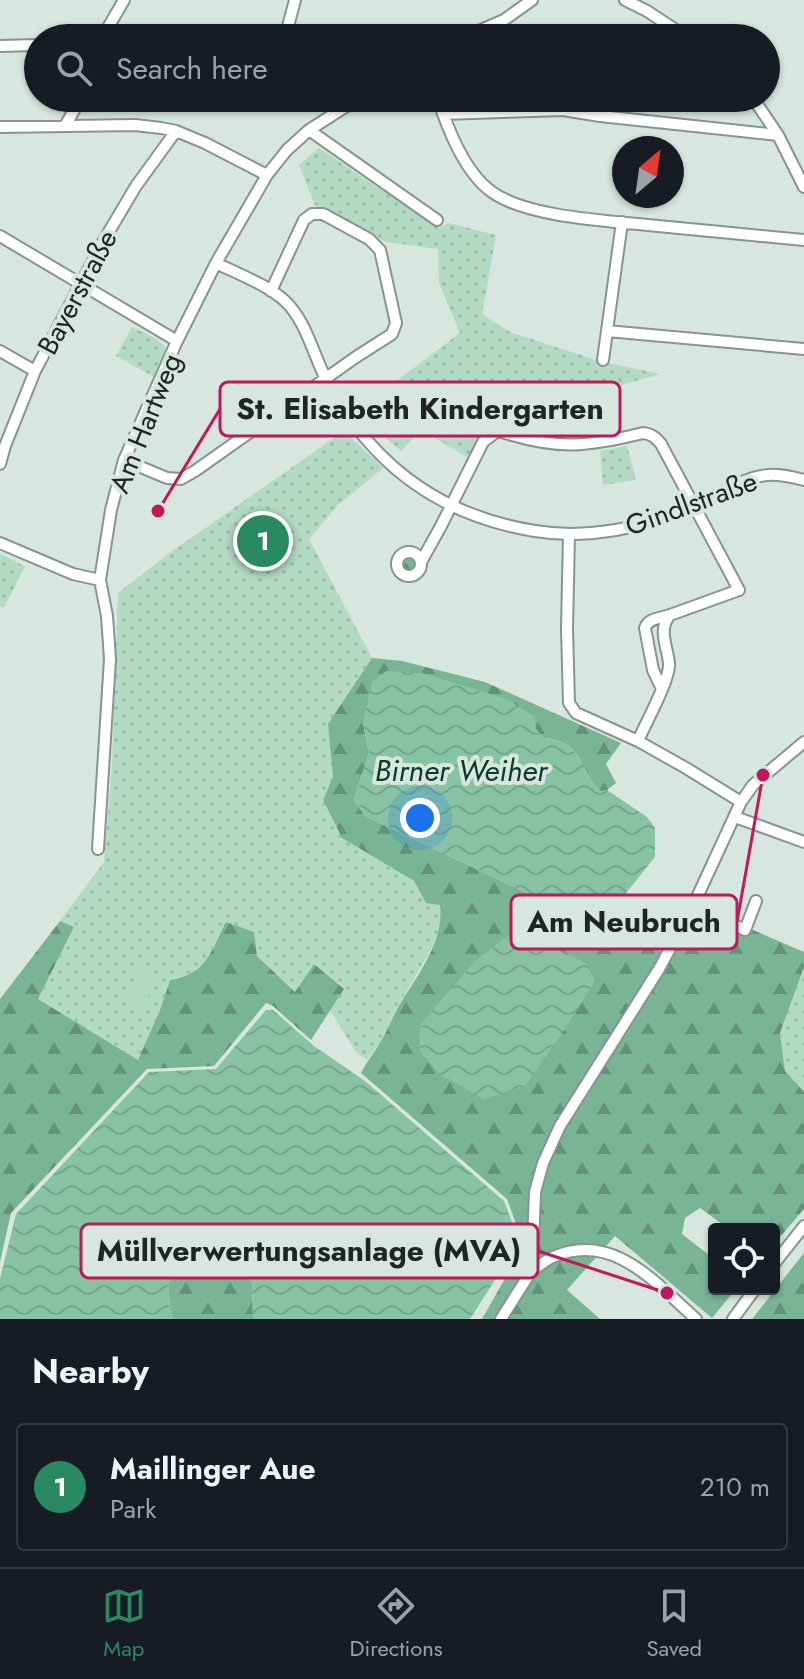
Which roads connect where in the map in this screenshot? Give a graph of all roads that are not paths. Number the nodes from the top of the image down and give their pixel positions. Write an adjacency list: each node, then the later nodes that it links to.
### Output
1 (124, 0): 5 (street)
2 (295, 0): 6 (street)
3 (532, 0): 7 (street)
4 (625, 0): 8 (street)
5 (110, 24)
6 (289, 24)
7 (494, 24)
8 (667, 24)
9 (24, 45): 10 (street)
10 (0, 46)
11 (73, 112): 17 (street)
12 (337, 112): 19 (street, Am Hartweg)
13 (503, 112): 16 (street)
14 (575, 112): 21 (street)
15 (764, 112): 21 (street)
16 (443, 114): 25 (street)
17 (65, 126): 18 (street); 20 (street)
18 (0, 127)
19 (309, 130): 22 (street, Am Hartweg); 24 (street)
20 (176, 131): 22 (street); 29 (street, Bayerstraße)
21 (778, 135): 23 (street)
22 (267, 175): 28 (street, Am Hartweg)
23 (804, 187)
24 (437, 220)
25 (622, 222): 27 (street); 31 (street)
26 (0, 236): 29 (street)
27 (804, 240)
28 (216, 263): 30 (street, Gindlstraße); 32 (street, Am Hartweg)
29 (80, 285): 32 (street); 36 (street, Bayerstraße)
30 (271, 291): 37 (street, Gindlstraße); 37 (street)
31 (607, 331): 33 (street); 35 (street)
32 (177, 341): 39 (street, Am Hartweg)
33 (804, 349)
34 (0, 351): 36 (street)
35 (603, 360)
36 (35, 371): 38 (street, Bayerstraße)
37 (325, 379): 39 (street); 42 (street, Gindlstraße)
38 (2, 444): 40 (street, Bayerstraße)
39 (124, 460): 47 (street, Am Hartweg)
40 (0, 464)
41 (804, 480): 43 (street, Gindlstraße)
42 (451, 506): 43 (street); 44 (street, Gindlstraße); 46 (street)
43 (695, 506): 44 (street, Gindlstraße); 48 (street)
44 (569, 534): 50 (street)
45 (0, 543): 47 (street)
46 (421, 562)
47 (100, 580): 55 (street, Am Hartweg)
48 (670, 615): 49 (street); 49 (street)
49 (662, 689): 50 (street)
50 (638, 741): 52 (street)
51 (804, 742): 52 (street)
52 (741, 802): 53 (street)
53 (735, 817): 54 (street); 57 (street)
54 (804, 842)
55 (98, 849)
56 (756, 901): 57 (street)
57 (693, 906): 60 (street)
58 (804, 1226): 59 (street)
59 (780, 1256)
60 (532, 1270): 62 (street); 63 (street)
61 (751, 1295): 64 (street)
62 (501, 1319)
63 (696, 1319)
64 (733, 1319)

